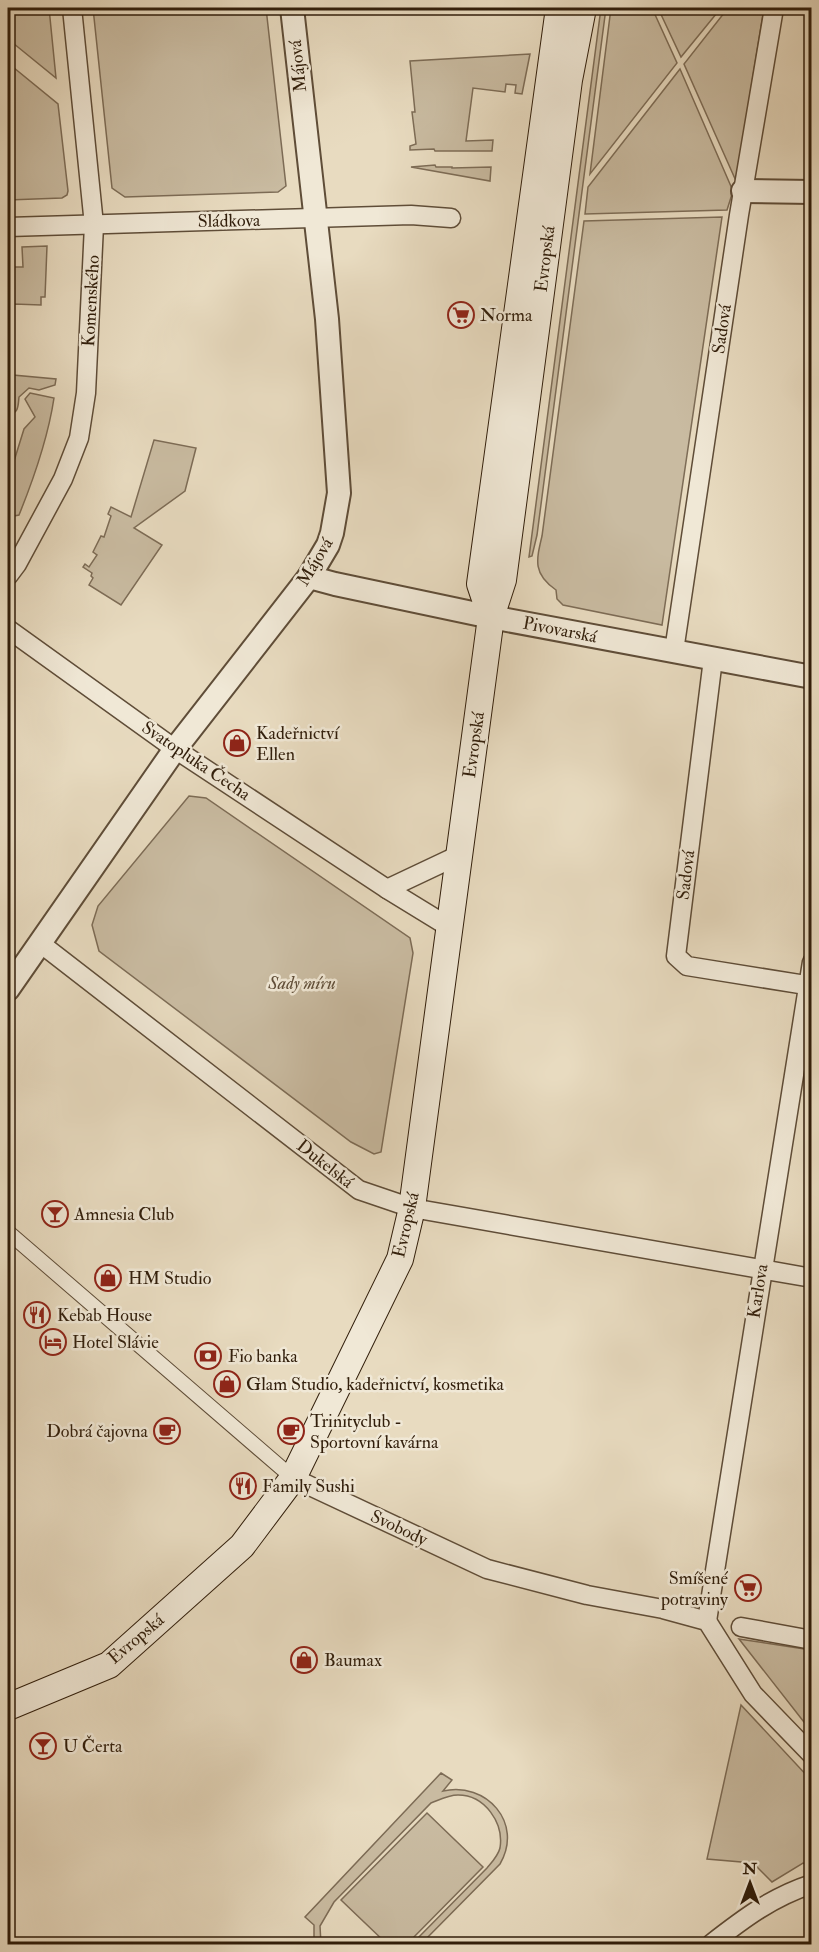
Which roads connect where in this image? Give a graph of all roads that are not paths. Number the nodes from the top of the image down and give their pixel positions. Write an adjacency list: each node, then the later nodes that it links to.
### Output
1 (72, 8): 10 (street, Komenského)
2 (292, 8): 9 (street, Májová)
3 (559, 8): 14 (main road, Evropská)
4 (583, 8): 14 (main road, Evropská)
5 (774, 8): 6 (street, Sadová)
6 (743, 191): 7 (street); 16 (street, Sadová)
7 (812, 192)
8 (451, 218): 9 (street, Sládkova)
9 (315, 219): 10 (street, Sládkova); 13 (street, Májová)
10 (94, 225): 11 (street, Sládkova); 12 (street, Komenského)
11 (8, 227)
12 (8, 576)
13 (309, 577): 14 (street, Pivovarská); 19 (street, Májová)
14 (491, 617): 16 (street, Pivovarská); 20 (main road, Evropská)
15 (8, 629): 19 (street, Svatopluka Čecha)
16 (674, 651): 17 (street, Pivovarská)
17 (713, 659): 18 (street, Pivovarská); 25 (street, Sadová)
18 (812, 677)
19 (175, 749): 21 (street, Svatopluka Čecha); 23 (street, Májová)
20 (459, 855): 21 (street); 22 (main road, Evropská)
21 (387, 889): 22 (street, Svatopluka Čecha)
22 (449, 927): 27 (main road, Evropská)
23 (40, 943): 26 (street, Májová); 27 (street, Dukelská)
24 (812, 962): 25 (street, Karlova)
25 (810, 985): 29 (street, Karlova)
26 (8, 989)
27 (412, 1208): 29 (street, Dukelská); 31 (main road, Evropská)
28 (8, 1232): 31 (street, Svobody)
29 (761, 1270): 30 (street, Dukelská); 32 (street, Karlova)
30 (812, 1278)
31 (293, 1478): 32 (street, Svobody); 35 (main road, Evropská)
32 (707, 1621): 36 (street)
33 (741, 1627): 34 (street)
34 (812, 1640)
35 (8, 1707)
36 (812, 1755)
37 (812, 1884): 38 (street)
38 (711, 1944)

